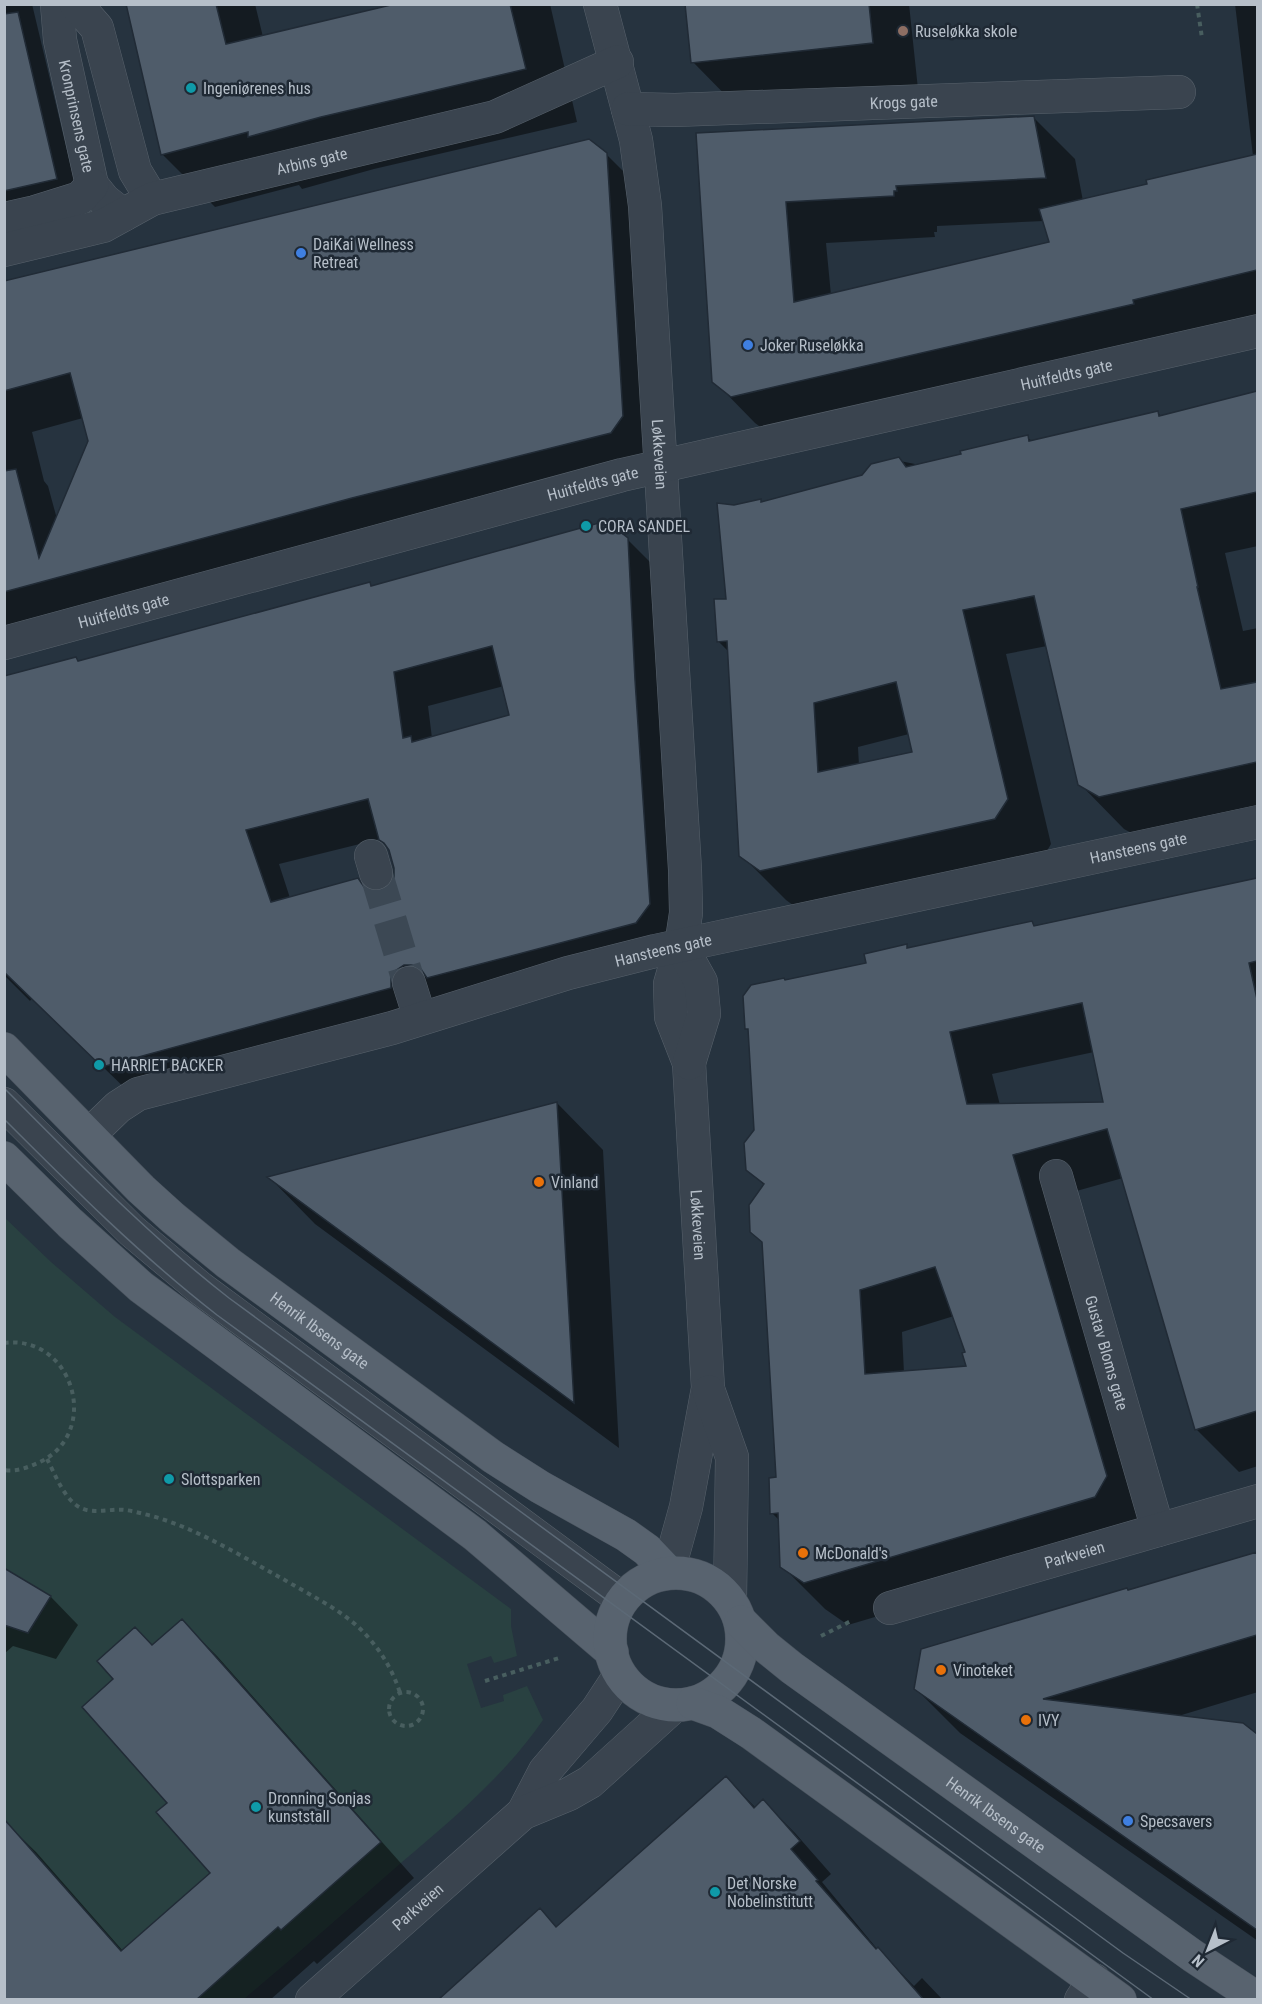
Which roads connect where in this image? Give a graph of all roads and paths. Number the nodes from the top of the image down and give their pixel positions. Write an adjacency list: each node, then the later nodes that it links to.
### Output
1 (57, 4): 8 (street, Kronprinsens gate)
2 (76, 4): 7 (street)
3 (600, 4): 6 (street, Løkkeveien)
4 (1197, 4): 5 (path)
5 (1202, 38)
6 (617, 62): 10 (street, Løkkeveien); 12 (street, Arbins gate)
7 (106, 65): 8 (street); 12 (street)
8 (68, 75): 11 (street, Kronprinsens gate)
9 (1179, 92): 10 (street, Krogs gate)
10 (628, 109): 17 (street, Løkkeveien)
11 (92, 185): 13 (street); 14 (street, Kronprinsens gate)
12 (152, 199): 14 (street, Arbins gate)
13 (4, 219)
14 (113, 220): 15 (street, Arbins gate)
15 (4, 250)
16 (1257, 331): 17 (street, Huitfeldts gate)
17 (661, 466): 18 (street, Huitfeldts gate); 20 (street, Løkkeveien)
18 (4, 643)
19 (1257, 822): 20 (street, Hansteens gate)
20 (681, 946): 22 (street, Hansteens gate); 29 (street, Løkkeveien)
21 (410, 983): 22 (street)
22 (420, 1018): 25 (street, Hansteens gate)
23 (4, 1049): 25 (main road, Henrik Ibsens gate)
24 (4, 1104): 35 (street)
25 (89, 1135): 34 (main road, Henrik Ibsens gate)
26 (4, 1158): 39 (main road)
27 (1056, 1176): 33 (street, Gustav Bloms gate)
28 (4, 1343): 30 (path)
29 (708, 1388): 34 (street, Løkkeveien); 37 (street, Løkkeveien)
30 (47, 1459): 31 (path); 41 (path)
31 (4, 1470)
32 (1257, 1500): 33 (street, Parkveien)
33 (1158, 1530): 36 (street, Parkveien)
34 (668, 1572): 35 (main road); 37 (main road)
35 (622, 1599): 39 (main road)
36 (890, 1608)
37 (735, 1611): 42 (main road); 44 (main road, Henrik Ibsens gate)
38 (561, 1657): 40 (path)
39 (616, 1663): 42 (main road); 43 (street, Parkveien)
40 (485, 1681)
41 (400, 1693): 41 (path)
42 (684, 1704): 43 (street, Parkveien); 45 (main road)
43 (523, 1813): 47 (street, Parkveien)
44 (1193, 1956): 46 (main road, Henrik Ibsens gate); 49 (street)
45 (1087, 1990): 48 (main road)
46 (1257, 1999)
47 (312, 2000)
48 (1120, 2000)
49 (1238, 2000)

